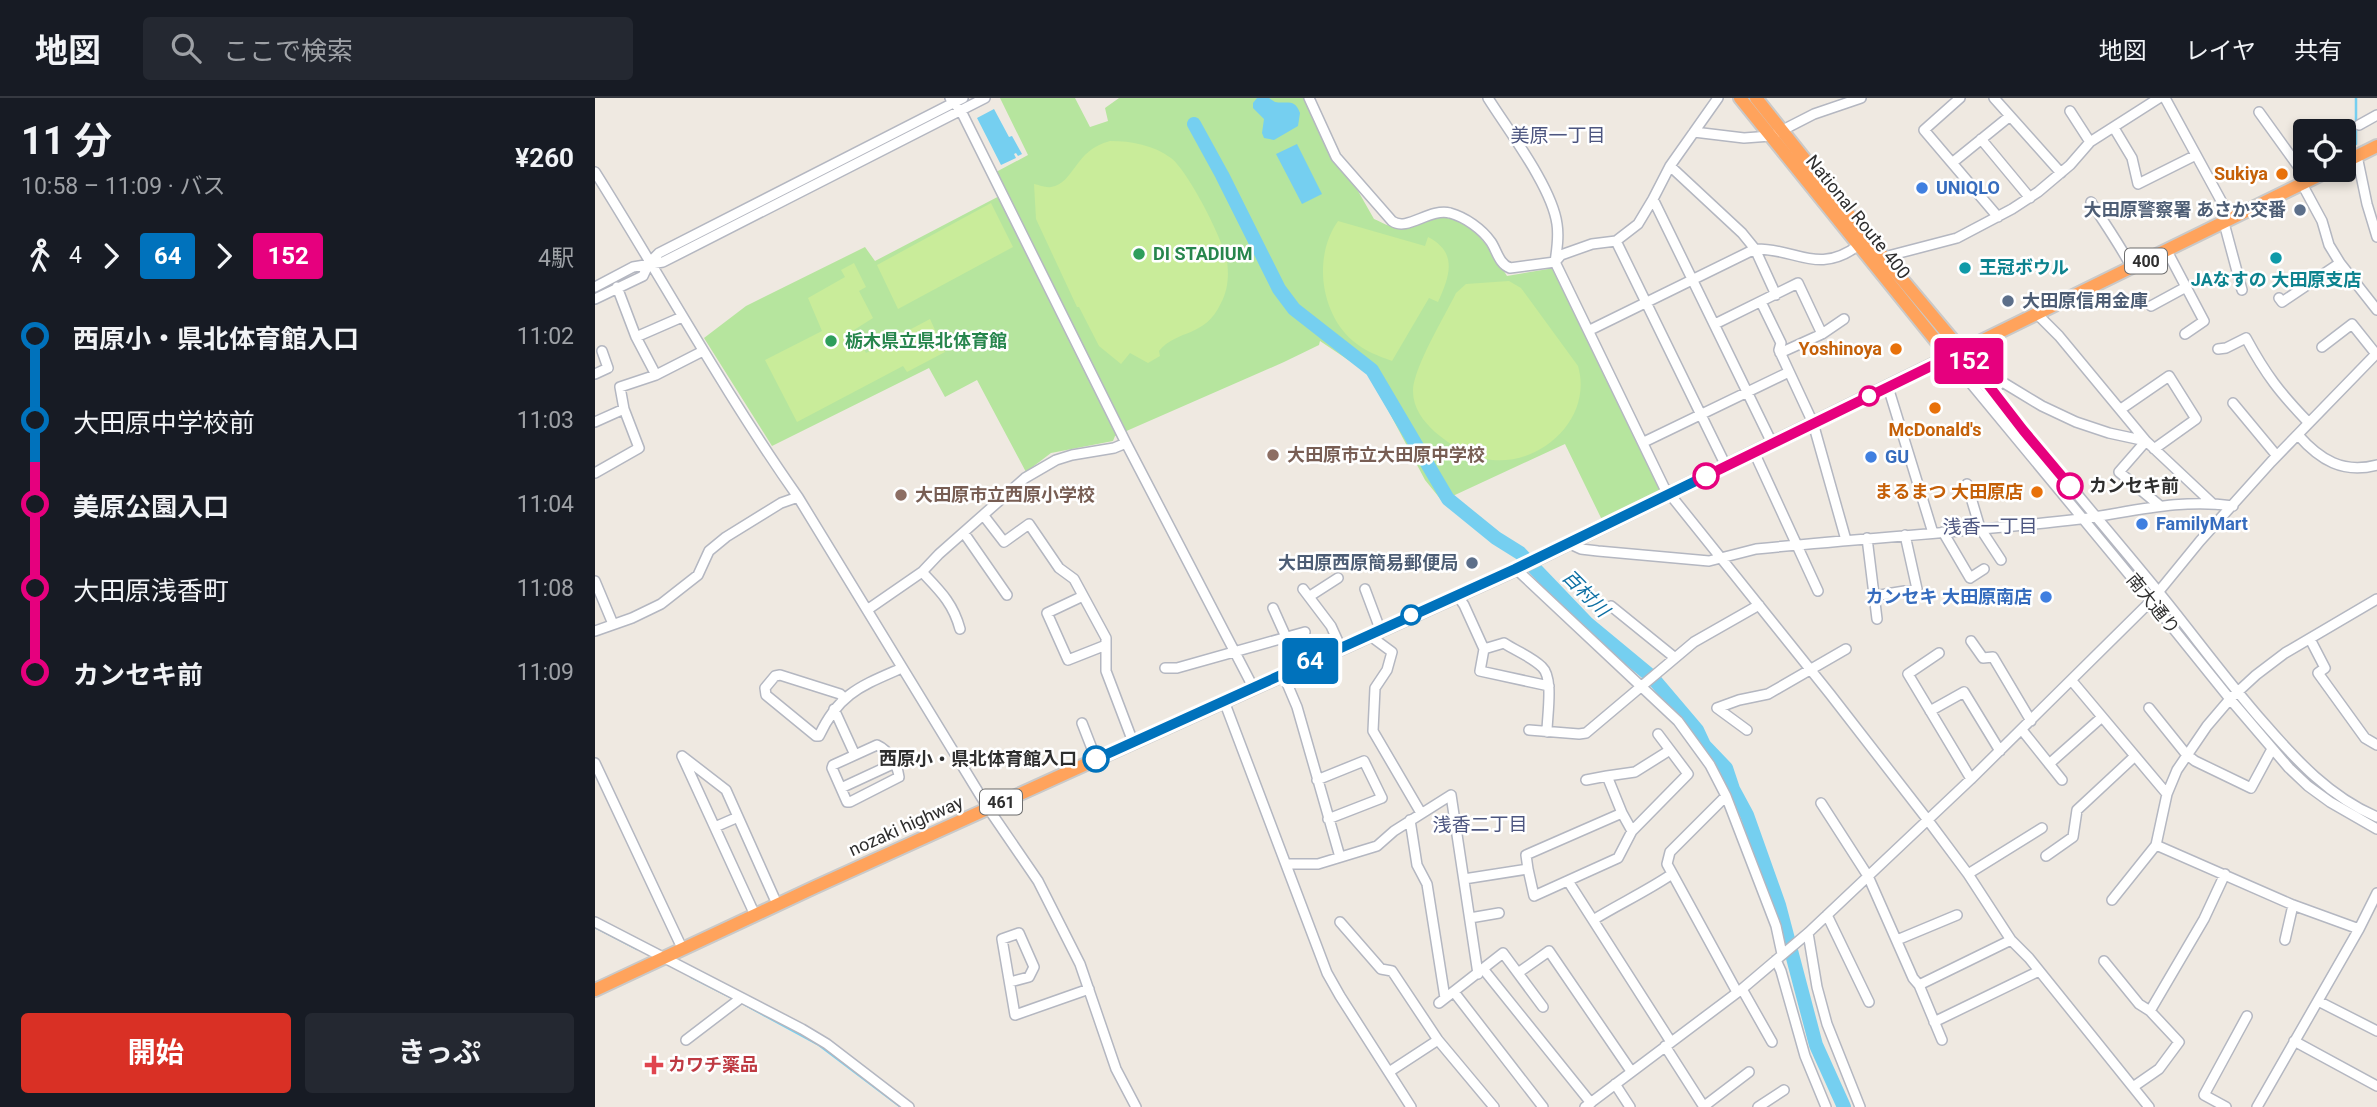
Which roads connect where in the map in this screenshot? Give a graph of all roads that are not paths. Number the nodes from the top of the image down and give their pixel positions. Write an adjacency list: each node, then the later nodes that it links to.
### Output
1 (963, 98): 13 (street)
2 (985, 98): 14 (street)
3 (1309, 98): 45 (street)
4 (1488, 98): 45 (street)
5 (1718, 98): 21 (street)
6 (1740, 98): 22 (highway, National Route 400)
7 (1756, 98): 22 (highway, National Route 400)
8 (1861, 98): 22 (street)
9 (1960, 98): 28 (street)
10 (1994, 98): 18 (street)
11 (2159, 98): 20 (street)
12 (2165, 98): 26 (street)
13 (951, 101): 14 (street); 46 (street)
14 (961, 111): 46 (street); 93 (street)
15 (2070, 111): 24 (street)
16 (2259, 112): 29 (street)
17 (2377, 115): 19 (street)
18 (2010, 116): 23 (street); 32 (street)
19 (2359, 125)
20 (2114, 128): 24 (street); 26 (street)
21 (1694, 132): 22 (street); 30 (street)
22 (1777, 133): 41 (highway, National Route 400); 44 (highway, National Route 400)
23 (1981, 139): 28 (street); 34 (street)
24 (2091, 142): 32 (street)
25 (2377, 146): 27 (highway)
26 (2196, 155): 38 (street)
27 (2357, 156): 39 (street)
28 (1952, 163): 37 (street)
29 (2293, 164)
30 (1670, 166): 35 (street); 42 (street)
31 (595, 172): 46 (street)
32 (2061, 173): 34 (street)
33 (2305, 182): 38 (highway, nozaki highway / 400); 47 (street)
34 (2030, 198): 37 (street)
35 (1654, 199): 40 (street); 49 (street)
36 (2091, 202): 48 (street)
37 (1998, 217): 44 (street)
38 (2228, 221): 43 (highway, nozaki highway / 400); 53 (street)
39 (2377, 237)
40 (1616, 241): 45 (street); 57 (street)
41 (1859, 245): 42 (street); 76 (highway, National Route 400)
42 (1755, 249): 49 (street); 54 (street)
43 (2167, 251): 48 (highway, nozaki highway / 400); 52 (street)
44 (1884, 257): 73 (highway, National Route 400)
45 (1555, 262): 65 (street)
46 (649, 263): 50 (street); 51 (street); 62 (street)
47 (2340, 263): 55 (street); 60 (street)
48 (2132, 268): 61 (highway, nozaki highway / 400)
49 (1693, 279): 57 (street); 64 (street)
50 (595, 287)
51 (617, 287): 56 (street); 68 (street)
52 (2186, 287): 59 (street); 67 (street)
53 (2242, 290)
54 (1776, 295): 58 (street); 66 (street)
55 (2279, 298)
56 (595, 299)
57 (1646, 302): 65 (street); 86 (street)
58 (1761, 302): 64 (street); 74 (street)
59 (2151, 306)
60 (2377, 310)
61 (2037, 314): 73 (highway, nozaki highway / 400); 85 (street)
62 (682, 317): 68 (street); 72 (street)
63 (1844, 319): 66 (street)
64 (1716, 324): 82 (street)
65 (1590, 330): 92 (street)
66 (1822, 334): 74 (street)
67 (2185, 334)
68 (635, 337): 79 (street)
69 (2322, 347): 75 (street)
70 (2218, 349): 89 (street)
71 (602, 351): 78 (street)
72 (703, 351): 79 (street); 103 (street)
73 (1962, 351): 76 (highway, nozaki highway / 400); 81 (street, 南大通り)
74 (1780, 353): 77 (street)
75 (2377, 354): 89 (street)
76 (1949, 358): 80 (highway, nozaki highway / 461); 109 (street, 南大通り)
77 (1789, 372): 82 (street); 88 (street)
78 (595, 373)
79 (656, 375): 84 (street)
80 (1888, 387): 88 (highway, nozaki highway / 461); 111 (street)
81 (1992, 391): 91 (street); 108 (street, 南大通り)
82 (1748, 392): 86 (street); 94 (street)
83 (2234, 403): 97 (street)
84 (624, 409): 87 (street); 100 (street)
85 (2121, 409): 91 (street); 95 (street)
86 (1700, 415): 92 (street); 99 (street)
87 (595, 422)
88 (1813, 423): 94 (highway, nozaki highway / 461); 115 (street)
89 (2309, 423): 90 (street)
90 (2298, 435): 97 (street); 98 (street)
91 (2146, 441): 95 (street); 105 (street)
92 (1644, 442): 102 (street)
93 (1126, 443): 107 (street); 151 (street)
94 (1772, 443): 96 (highway, nozaki highway / 461)
95 (2154, 449): 104 (street)
96 (1754, 452): 99 (highway, nozaki highway / 461); 117 (street)
97 (2277, 456): 106 (street)
98 (2377, 465)
99 (1726, 466): 102 (highway, nozaki highway / 461)
100 (595, 474)
101 (1967, 484): 110 (street)
102 (1671, 493): 116 (highway, nozaki highway / 461); 118 (street)
103 (797, 497): 137 (street); 139 (street)
104 (2212, 503): 105 (street); 106 (street)
105 (2159, 505): 108 (street)
106 (2233, 506): 127 (street)
107 (984, 516): 112 (street); 130 (street)
108 (2094, 516): 109 (street); 127 (street, 南大通り)
109 (2083, 518): 110 (street); 133 (street, 南大通り)
110 (1980, 528): 111 (street); 119 (street)
111 (1938, 532): 113 (street); 121 (street)
112 (964, 533): 122 (street); 128 (street)
113 (1905, 535): 114 (street); 131 (street)
114 (1867, 538): 115 (street); 131 (street)
115 (1846, 540): 117 (street)
116 (1568, 543): 118 (street); 120 (highway, nozaki highway / 461)
117 (1796, 545): 118 (street); 126 (street)
118 (1723, 559): 134 (street)
119 (2001, 560)
120 (1519, 567): 129 (highway, nozaki highway / 461); 159 (street)
121 (1984, 569)
122 (922, 572): 137 (street); 140 (street)
123 (1338, 578): 148 (street)
124 (595, 581): 139 (street)
125 (1365, 589): 143 (street)
126 (1818, 591)
127 (2158, 592): 133 (street); 162 (street, 南大通り)
128 (1007, 595)
129 (1457, 595): 143 (highway, nozaki highway / 461); 149 (street)
130 (1083, 596): 147 (street); 147 (street)
131 (1874, 596): 138 (street)
132 (2377, 599): 145 (street)
133 (2151, 601): 158 (street); 164 (street, 南大通り)
134 (1759, 605): 153 (street); 156 (street)
135 (1611, 607): 153 (street)
136 (1273, 608): 144 (street)
137 (867, 610): 154 (street)
138 (1877, 620)
139 (613, 624): 141 (street)
140 (960, 629)
141 (595, 631)
142 (1305, 632): 144 (street)
143 (1375, 632): 148 (highway, nozaki highway / 461); 199 (street)
144 (1286, 637): 151 (street)
145 (2310, 639): 162 (street); 178 (street)
146 (1971, 641): 170 (street)
147 (1106, 645): 177 (street)
148 (1341, 648): 157 (highway, nozaki highway / 461)
149 (1484, 649): 160 (street); 160 (street)
150 (1846, 649): 156 (street)
151 (1235, 652): 155 (street); 161 (street)
152 (1938, 653): 168 (street)
153 (1674, 657): 159 (street)
154 (902, 668): 163 (street); 198 (street)
155 (1165, 668)
156 (1810, 669): 173 (street); 204 (street)
157 (1283, 674): 161 (highway, nozaki highway / 461); 191 (street)
158 (2072, 681): 169 (street); 170 (street)
159 (1642, 685): 175 (street); 196 (street)
160 (1549, 686): 175 (street)
161 (1253, 687): 165 (highway, nozaki highway / 461)
162 (2237, 692): 164 (street); 202 (street, 南大通り)
163 (844, 698): 167 (street); 167 (street)
164 (2230, 699): 179 (street, 南大通り); 182 (street)
165 (1224, 701): 177 (highway, nozaki highway / 461); 213 (street)
166 (2149, 708): 182 (street)
167 (834, 709): 183 (street)
168 (1930, 711): 181 (street); 190 (street)
169 (2102, 717): 184 (street); 188 (street)
170 (2031, 721): 174 (street)
171 (1082, 723): 185 (street)
172 (1529, 730): 175 (street)
173 (1747, 730)
174 (2022, 730): 181 (street); 188 (street)
175 (1547, 732)
176 (1658, 734): 180 (street)
177 (1133, 742): 185 (highway, nozaki highway / 461)
178 (2377, 745)
179 (2272, 748): 182 (street); 208 (street, 南大通り)
180 (1670, 750): 189 (street); 209 (street)
181 (2000, 751): 190 (street)
182 (2186, 754): 195 (street)
183 (855, 755): 187 (street); 194 (street)
184 (2136, 756): 195 (street); 211 (street)
185 (1096, 759): 198 (highway, nozaki highway / 461)
186 (595, 763): 238 (street)
187 (895, 763): 194 (street); 194 (street)
188 (2049, 764): 193 (street)
189 (1607, 776): 192 (street); 200 (street)
190 (1971, 779): 204 (street)
191 (1317, 780): 203 (street); 203 (street)
192 (1586, 780)
193 (2062, 780)
194 (841, 788)
195 (2167, 794): 210 (street)
196 (1726, 796): 215 (street); 239 (street)
197 (1821, 803): 218 (street)
198 (988, 808): 223 (highway, nozaki highway / 461); 247 (street)
199 (1421, 813): 205 (street); 219 (street)
200 (1622, 813): 209 (street); 214 (street)
201 (738, 817): 206 (street); 206 (street); 223 (street)
202 (2377, 817)
203 (1328, 819): 212 (street)
204 (1927, 819): 216 (street); 218 (street)
205 (1410, 820): 212 (street); 250 (street)
206 (715, 827): 226 (street)
207 (2042, 828): 216 (street)
208 (2377, 829)
209 (1632, 831): 220 (street)
210 (2156, 845): 217 (street); 222 (street)
211 (2046, 856)
212 (1340, 858): 213 (street)
213 (1286, 864): 266 (street)
214 (1528, 869): 219 (street); 220 (street)
215 (1672, 874): 230 (street); 249 (street)
216 (1968, 874): 236 (street)
217 (2225, 874): 224 (street); 255 (street)
218 (1868, 876): 227 (street); 235 (street)
219 (1464, 878): 229 (street)
220 (1567, 881): 230 (street)
221 (2377, 893): 233 (street)
222 (2112, 900)
223 (777, 904): 226 (highway, nozaki highway / 461)
224 (2293, 905): 233 (street); 237 (street)
225 (1499, 913): 229 (street)
226 (755, 915): 238 (highway, nozaki highway / 461)
227 (1827, 915): 234 (street); 253 (street)
228 (1957, 915): 235 (street)
229 (1470, 918): 243 (street)
230 (1593, 920): 264 (street)
231 (595, 922): 240 (street)
232 (1340, 922): 260 (street)
233 (2359, 929): 252 (street)
234 (1804, 936): 239 (street); 282 (street)
235 (1897, 940): 246 (street)
236 (2011, 940): 242 (street); 246 (street)
237 (2285, 940)
238 (682, 948): 240 (highway, nozaki highway / 461)
239 (1781, 955): 249 (street); 281 (street)
240 (664, 958): 248 (highway, nozaki highway / 461); 251 (street)
241 (2104, 961): 255 (street)
242 (2039, 971): 257 (street); 270 (street)
243 (1481, 972): 244 (street); 250 (street); 272 (street)
244 (1518, 973): 254 (street); 265 (street)
245 (1010, 982): 245 (street); 247 (street)
246 (1919, 985): 257 (street)
247 (1089, 989): 274 (street)
248 (595, 990)
249 (1739, 991): 263 (street); 264 (street)
250 (1454, 992): 277 (street)
251 (741, 998): 259 (street); 273 (street)
252 (2318, 1001): 258 (street); 262 (street)
253 (1869, 1002)
254 (1543, 1007)
255 (2150, 1011): 270 (street)
256 (2247, 1016): 284 (street)
257 (1934, 1022): 261 (street)
258 (2377, 1031)
259 (686, 1040)
260 (1439, 1040): 266 (street); 276 (street)
261 (1942, 1040)
262 (2294, 1041): 269 (street); 285 (street)
263 (1772, 1042)
264 (1668, 1044): 265 (street); 279 (street)
265 (1632, 1072): 268 (street)
266 (1389, 1073): 275 (street)
267 (1749, 1073): 279 (street)
268 (1615, 1084): 272 (street); 278 (street)
269 (2377, 1086)
270 (2133, 1087): 283 (street)
271 (1784, 1090): 280 (street)
272 (1588, 1105)
273 (909, 1107)
274 (1136, 1107)
275 (1412, 1107)
276 (1494, 1107)
277 (1543, 1107)
278 (1630, 1107)
279 (1703, 1107)
280 (1758, 1107)
281 (1826, 1107)
282 (1860, 1107)
283 (2149, 1107)
284 (2226, 1107)
285 (2257, 1107)

